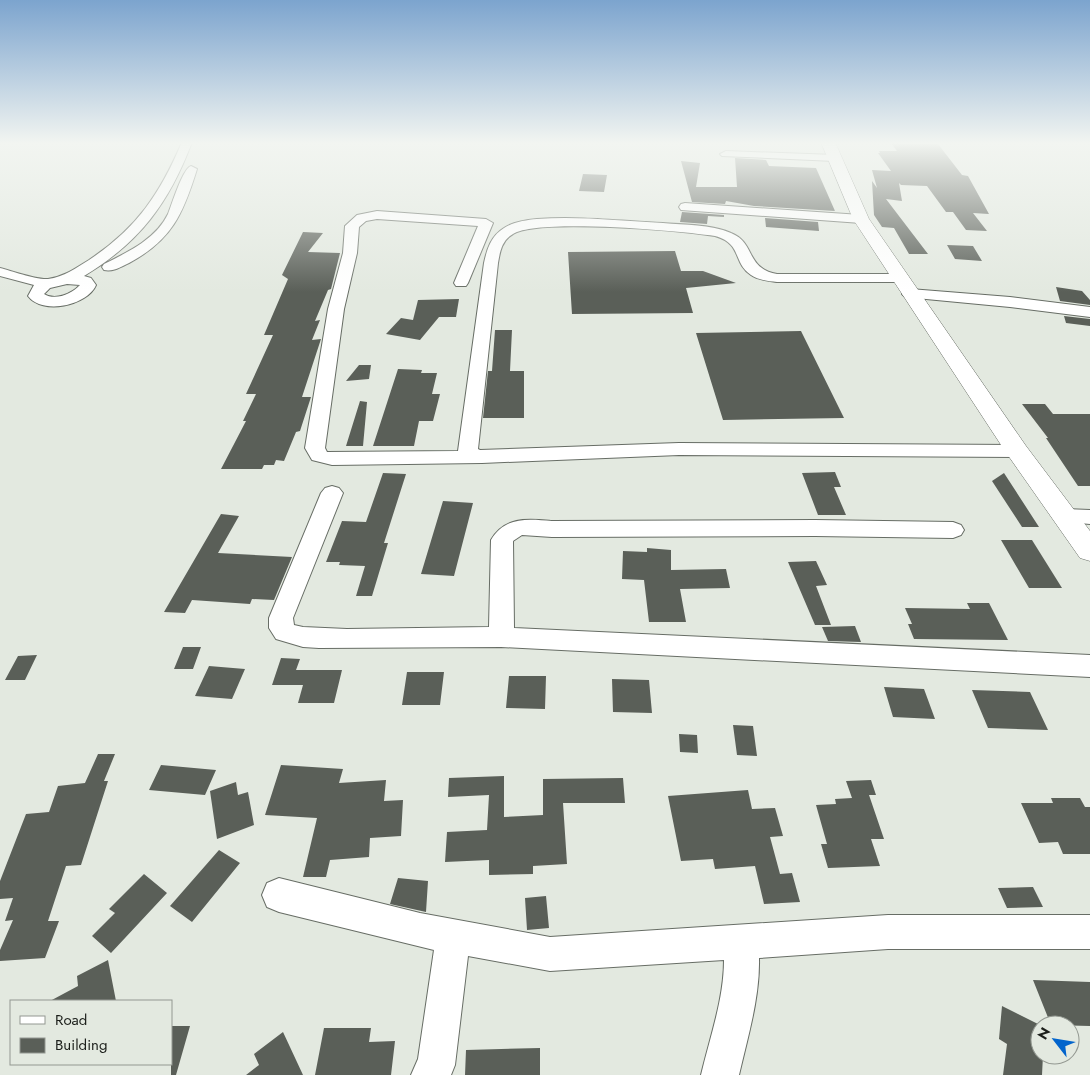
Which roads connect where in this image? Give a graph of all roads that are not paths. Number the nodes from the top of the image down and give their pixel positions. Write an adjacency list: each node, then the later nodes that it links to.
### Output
1 (165, 192): 7 (street)
2 (182, 192): 7 (street)
3 (850, 192): 5 (street)
4 (685, 207): 5 (street)
5 (861, 219): 10 (street)
6 (0, 272): 8 (street)
7 (74, 279): 8 (street); 8 (street)
8 (47, 284)
9 (461, 284): 13 (street)
10 (904, 286): 11 (street); 12 (street); 13 (street)
11 (1090, 312)
12 (1017, 452): 13 (street); 15 (street)
13 (482, 457)
14 (332, 493): 19 (street)
15 (1065, 516): 16 (street); 18 (street)
16 (1090, 517)
17 (953, 530): 19 (street)
18 (1090, 551)
19 (501, 637): 20 (street)
20 (1090, 666)
21 (278, 895): 23 (street)
22 (1090, 932): 24 (street)
23 (453, 936): 24 (street); 25 (street)
24 (742, 942): 26 (street)
25 (430, 1075)
26 (720, 1075)

